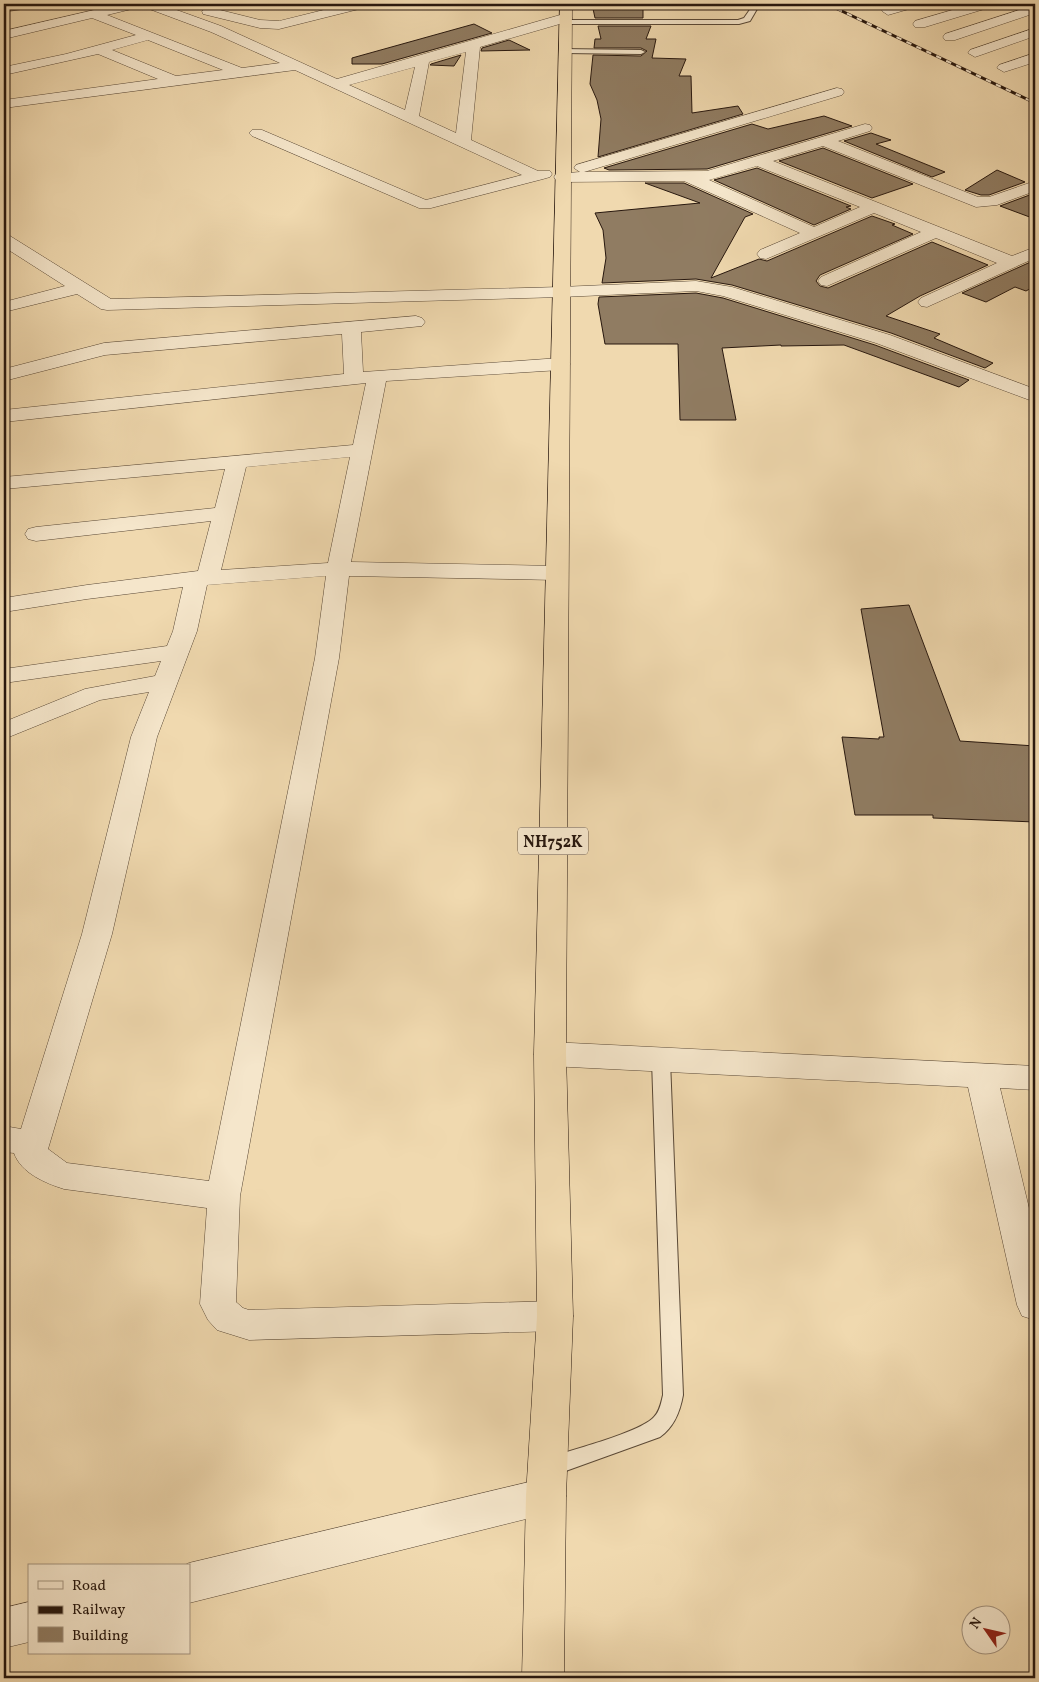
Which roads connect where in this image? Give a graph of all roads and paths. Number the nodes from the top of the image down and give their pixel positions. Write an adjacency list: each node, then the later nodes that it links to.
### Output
1 (135, 4): 10 (street)
2 (149, 4): 28 (street)
3 (362, 4): 8 (street)
4 (911, 4): 9 (street)
5 (986, 4): 12 (street)
6 (753, 9): 11 (lane)
7 (1035, 9): 17 (street)
8 (208, 11)
9 (888, 11)
10 (90, 13): 13 (street); 16 (street)
11 (566, 15): 19 (street); 21 (highway, NH752K)
12 (920, 24)
13 (44, 25): 15 (street); 20 (street)
14 (1035, 32): 24 (street)
15 (4, 36): 18 (street)
16 (149, 36): 20 (street); 31 (street)
17 (950, 37)
18 (17, 45)
19 (473, 46): 26 (street); 41 (street)
20 (102, 50): 27 (street); 32 (street)
21 (564, 51): 22 (lane); 43 (highway, NH752K)
22 (641, 52)
23 (31, 53): 27 (street)
24 (976, 53)
25 (1035, 57): 29 (street)
26 (423, 60): 33 (street); 37 (street)
27 (45, 64): 30 (street); 35 (street)
28 (296, 66): 31 (street); 33 (street)
29 (1004, 68)
30 (4, 71)
31 (240, 72): 32 (street)
32 (175, 80): 35 (street)
33 (334, 84): 37 (street)
34 (837, 92): 43 (street)
35 (84, 93): 36 (street)
36 (5, 102)
37 (411, 119): 41 (street)
38 (865, 128): 40 (street)
39 (257, 132): 43 (street)
40 (824, 141): 42 (street); 45 (street)
41 (463, 142): 43 (street)
42 (759, 161): 44 (street); 46 (street)
43 (556, 174): 44 (street); 55 (highway, NH752K)
44 (687, 177): 48 (street)
45 (1035, 186)
46 (872, 208): 47 (street); 48 (street)
47 (935, 232): 52 (street); 53 (street)
48 (813, 233): 51 (street)
49 (4, 240): 54 (street)
50 (1035, 252): 52 (street)
51 (766, 254)
52 (1013, 263): 56 (street)
53 (827, 281)
54 (79, 288): 55 (street); 57 (street)
55 (561, 292): 60 (highway, NH752K); 63 (street)
56 (927, 302)
57 (4, 308)
58 (416, 322): 59 (street)
59 (351, 328): 61 (street); 62 (street)
60 (560, 364): 62 (street); 71 (highway, NH752K)
61 (4, 375)
62 (365, 378): 64 (street); 65 (street)
63 (1035, 396)
64 (4, 416)
65 (362, 450): 66 (street); 70 (street)
66 (237, 461): 67 (street); 68 (street)
67 (4, 483)
68 (224, 513): 69 (street); 72 (street)
69 (36, 534)
70 (338, 570): 71 (street); 72 (street); 83 (street)
71 (557, 573): 78 (highway, NH752K)
72 (202, 578): 73 (street); 74 (street)
73 (4, 605)
74 (177, 652): 75 (street); 76 (street)
75 (4, 676)
76 (165, 682): 77 (street); 82 (street)
77 (4, 731)
78 (550, 1054): 79 (street); 85 (highway, NH752K)
79 (662, 1060): 80 (street); 86 (lane)
80 (981, 1075): 81 (street); 84 (street)
81 (1035, 1078)
82 (18, 1142): 83 (street)
83 (223, 1196): 85 (street)
84 (1035, 1305)
85 (555, 1316): 86 (highway, NH752K)
86 (546, 1482): 87 (street); 90 (highway, NH752K)
87 (190, 1583)
88 (28, 1622): 89 (street)
89 (4, 1628)
90 (543, 1678)

